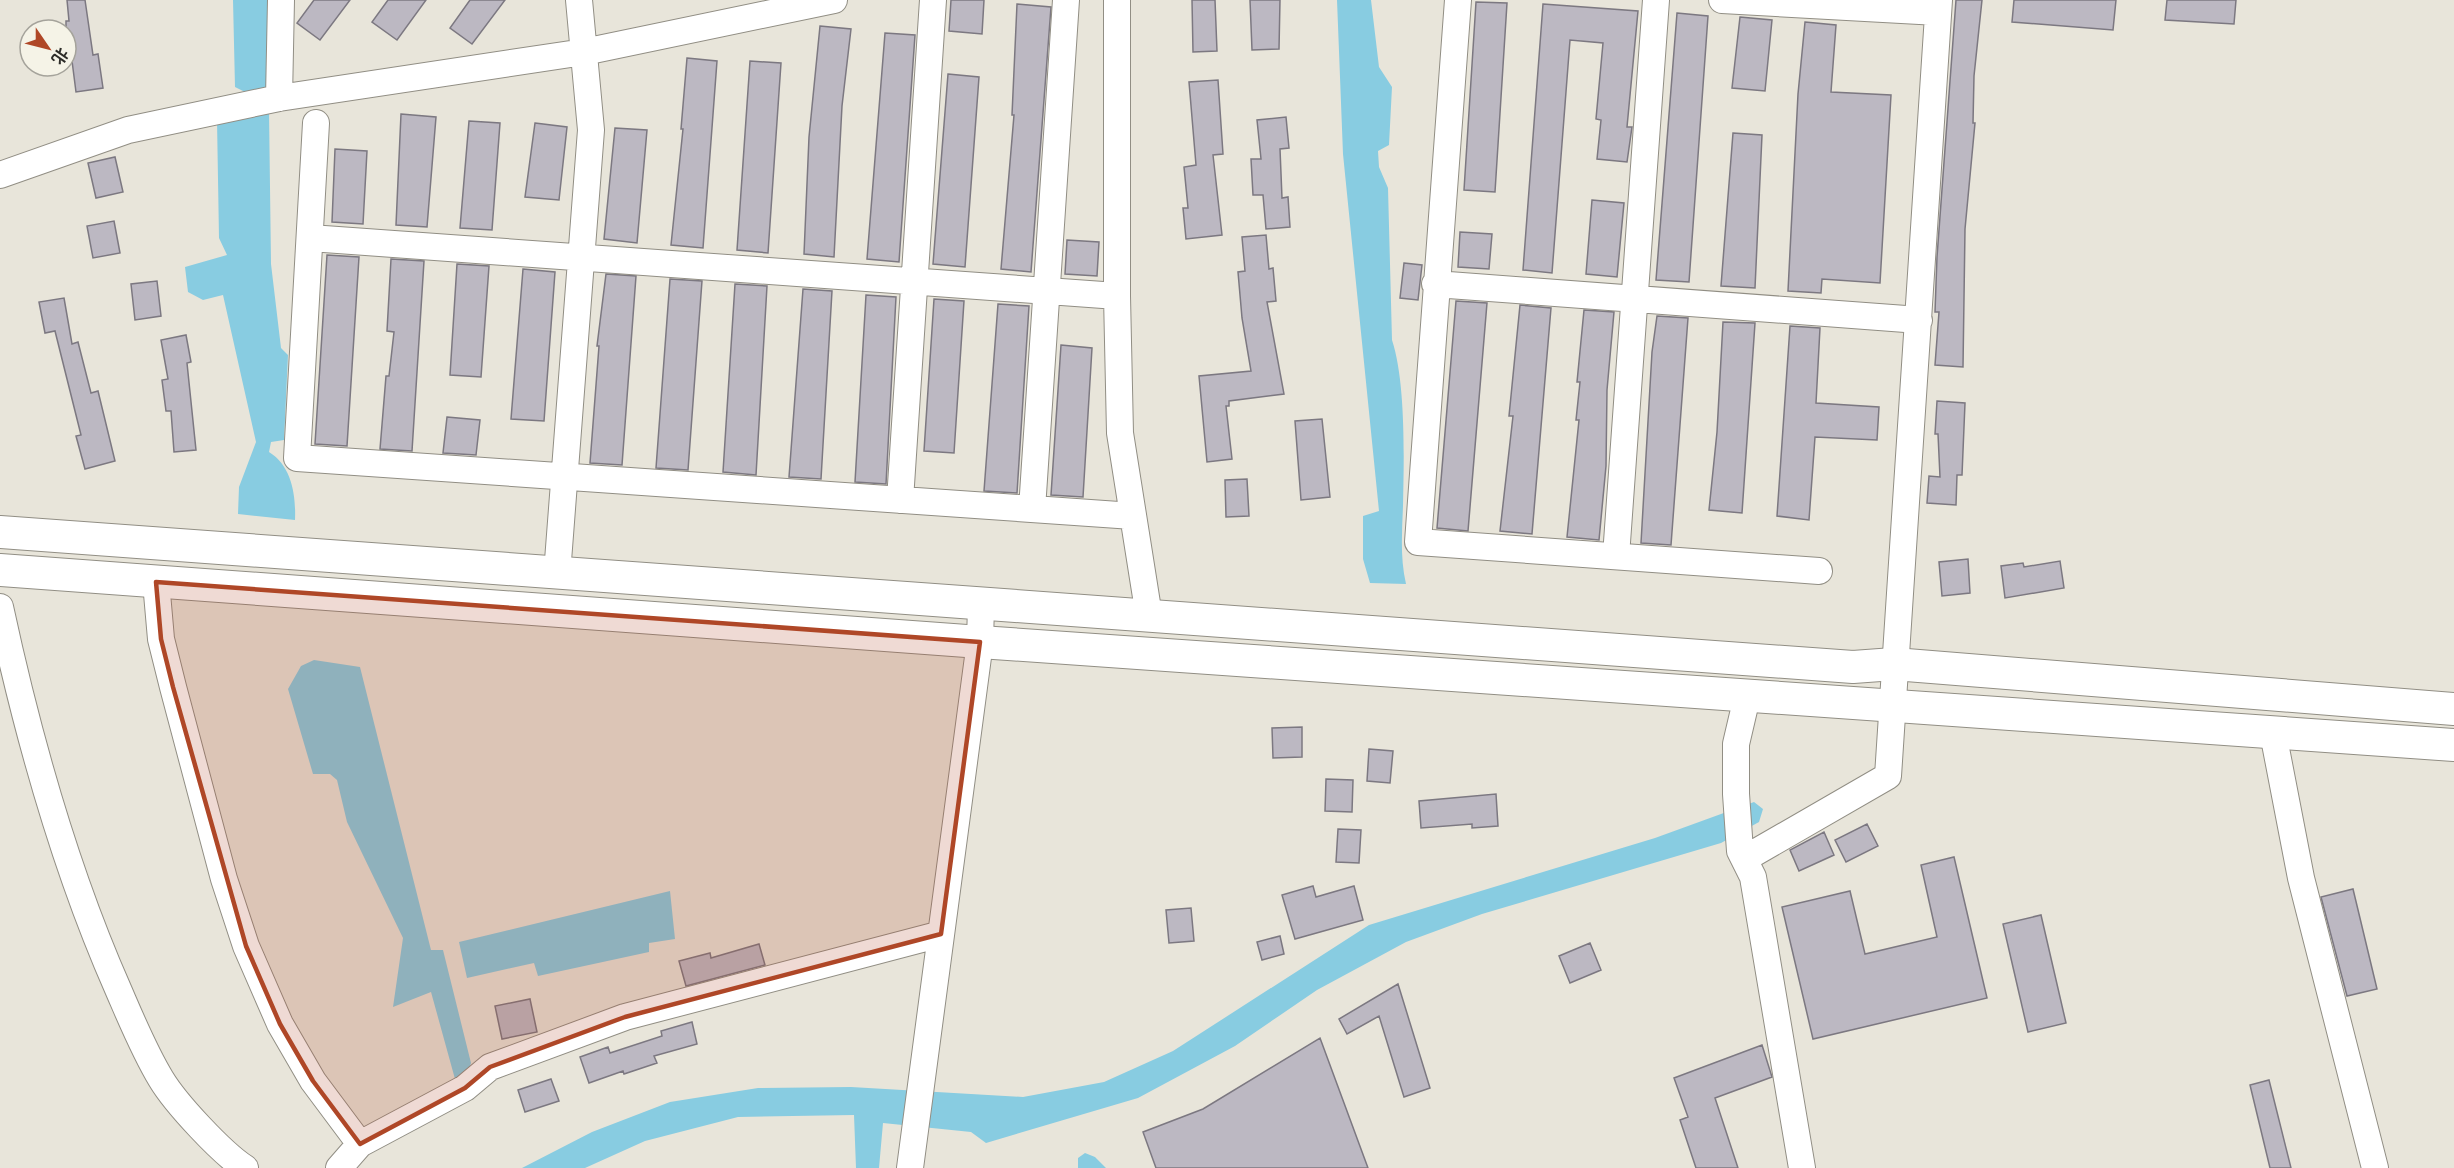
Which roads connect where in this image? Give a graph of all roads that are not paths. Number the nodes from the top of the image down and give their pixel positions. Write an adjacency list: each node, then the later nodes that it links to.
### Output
1 (281, 0): 13 (street)
2 (579, 0): 12 (street)
3 (834, 0): 11 (street)
4 (933, 0): 18 (street)
5 (1066, 0): 20 (street)
6 (1117, 0): 21 (street)
7 (1458, 0): 19 (street)
8 (1656, 0): 22 (street)
9 (1722, 0): 10 (street)
10 (1938, 6): 23 (street)
11 (769, 7): 12 (street)
12 (584, 52): 13 (street); 17 (street)
13 (279, 98): 15 (street)
14 (316, 123): 16 (street)
15 (0, 176)
16 (310, 238): 17 (street); 24 (street)
17 (581, 257): 18 (street); 24 (street)
18 (914, 281): 20 (street); 25 (street)
19 (1435, 284): 22 (street); 29 (street)
20 (1045, 291): 21 (street); 26 (street)
21 (1117, 296): 27 (street)
22 (1635, 299): 23 (street); 29 (street)
23 (1919, 320): 38 (street)
24 (565, 476): 25 (street); 32 (street)
25 (900, 500): 26 (street)
26 (1032, 509): 27 (street)
27 (1133, 516): 36 (street)
28 (0, 532): 32 (main road)
29 (1616, 556): 31 (street)
30 (0, 570): 33 (main road)
31 (1819, 571)
32 (557, 574): 34 (main road)
33 (156, 582): 37 (main road); 46 (street)
34 (981, 605): 36 (main road); 37 (street)
35 (0, 607): 47 (street)
36 (1149, 616): 38 (main road)
37 (980, 642): 39 (main road); 45 (street)
38 (1894, 664): 40 (street); 41 (main road)
39 (1748, 697): 40 (main road); 44 (street)
40 (1892, 707): 42 (main road); 44 (street)
41 (2454, 709)
42 (2273, 733): 43 (main road); 51 (street)
43 (2454, 745)
44 (1744, 859): 50 (street)
45 (941, 934): 46 (street); 49 (street)
46 (360, 1144): 48 (street)
47 (245, 1168)
48 (339, 1168)
49 (910, 1168)
50 (1802, 1168)
51 (2375, 1168)

